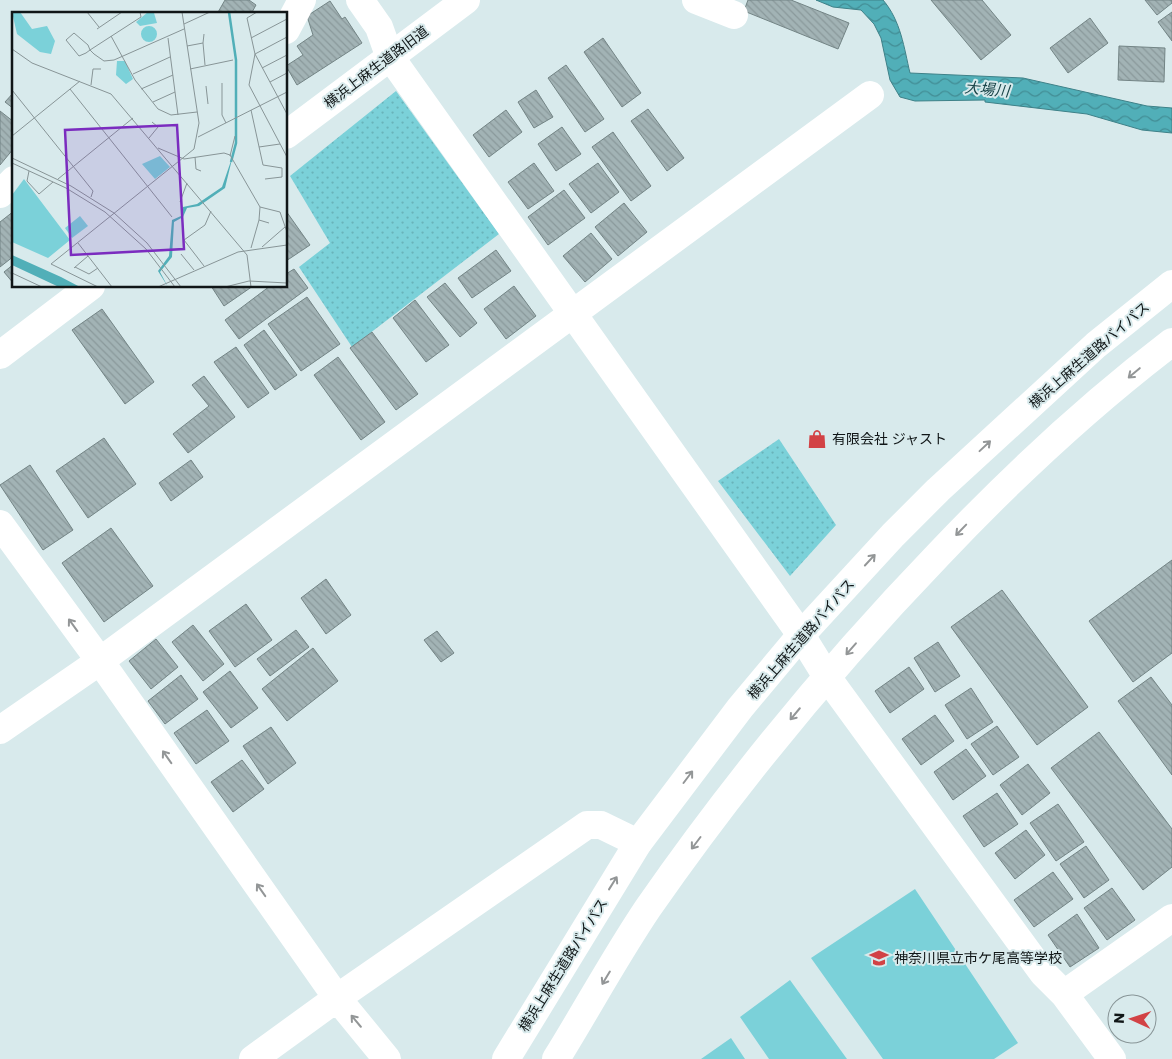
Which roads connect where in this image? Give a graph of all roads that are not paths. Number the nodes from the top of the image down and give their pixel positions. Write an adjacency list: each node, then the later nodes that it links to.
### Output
1 (302, 0): 6 (street)
2 (360, 0): 7 (street)
3 (466, 0): 7 (street, 横浜上麻生道路旧道)
4 (696, 0): 5 (street)
5 (734, 14)
6 (288, 26)
7 (389, 55): 9 (street, 横浜上麻生道路旧道); 14 (street)
8 (870, 95): 14 (street)
9 (288, 133)
10 (12, 181): 11 (street)
11 (0, 194)
12 (1172, 284): 18 (street, 横浜上麻生道路バイパス, one-way to 12)
13 (88, 288): 16 (street)
14 (573, 311): 18 (street); 19 (street)
15 (1172, 342): 20 (street, one-way to 20)
16 (0, 355)
17 (0, 524): 19 (street, one-way to 17)
18 (801, 635): 20 (street); 22 (street, 横浜上麻生道路バイパス, one-way to 18)
19 (100, 661): 21 (street); 25 (street, one-way to 19)
20 (827, 677): 24 (street); 29 (street, one-way to 29)
21 (0, 730)
22 (638, 843): 25 (street); 28 (street, 横浜上麻生道路バイパス, one-way to 22)
23 (1172, 918): 24 (street)
24 (1064, 994): 30 (street)
25 (337, 998): 26 (street); 27 (street, one-way to 25)
26 (253, 1059)
27 (387, 1059)
28 (506, 1059)
29 (556, 1059)
30 (1112, 1059)

